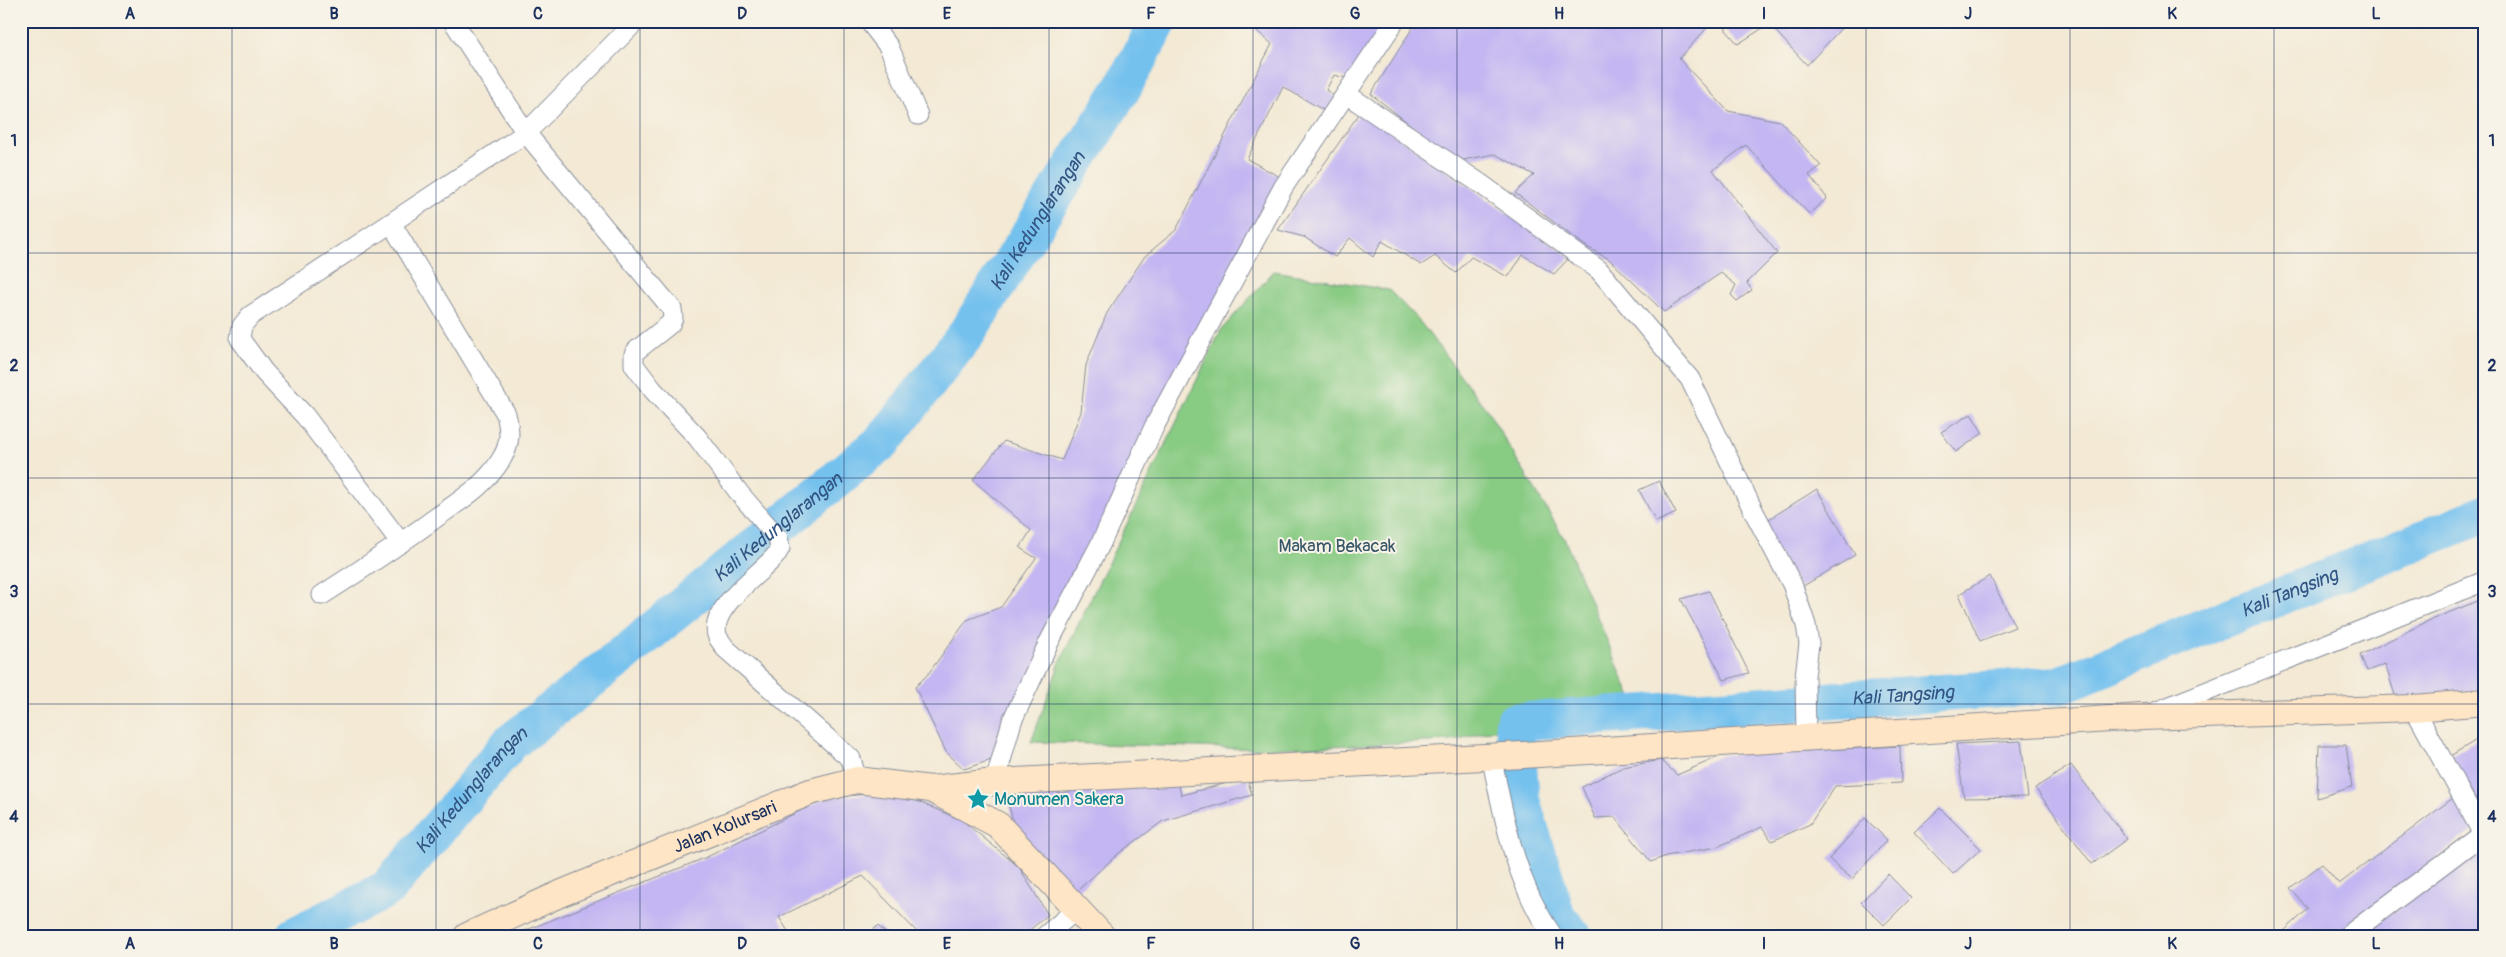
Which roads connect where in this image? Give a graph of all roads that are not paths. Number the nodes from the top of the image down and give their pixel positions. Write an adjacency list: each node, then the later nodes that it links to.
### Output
1 (453, 21): 7 (street)
2 (636, 21): 7 (street)
3 (869, 21): 6 (street)
4 (1395, 21): 5 (street)
5 (1346, 94): 15 (street); 18 (street)
6 (918, 115)
7 (526, 133): 8 (street); 17 (street)
8 (391, 223): 9 (street); 9 (street)
9 (401, 543): 11 (street)
10 (2485, 581): 14 (street)
11 (322, 595)
12 (2485, 702): 13 (street, Jalan Kolursari)
13 (2414, 708): 14 (street, Jalan Kolursari); 21 (street)
14 (2142, 717): 15 (street, Jalan Kolursari)
15 (1806, 728): 16 (street, Jalan Kolursari)
16 (1494, 755): 18 (street, Jalan Kolursari); 26 (street)
17 (858, 780): 19 (street, Jalan Kolursari); 23 (street, Jalan Kolursari)
18 (995, 782): 19 (street, Jalan Kolursari); 20 (street)
19 (931, 789): 20 (street)
20 (998, 825): 22 (street)
21 (2484, 836): 27 (street)
22 (1077, 909): 24 (street); 25 (street)
23 (467, 936)
24 (1044, 936)
25 (1102, 936)
26 (1553, 936)
27 (2347, 936)

